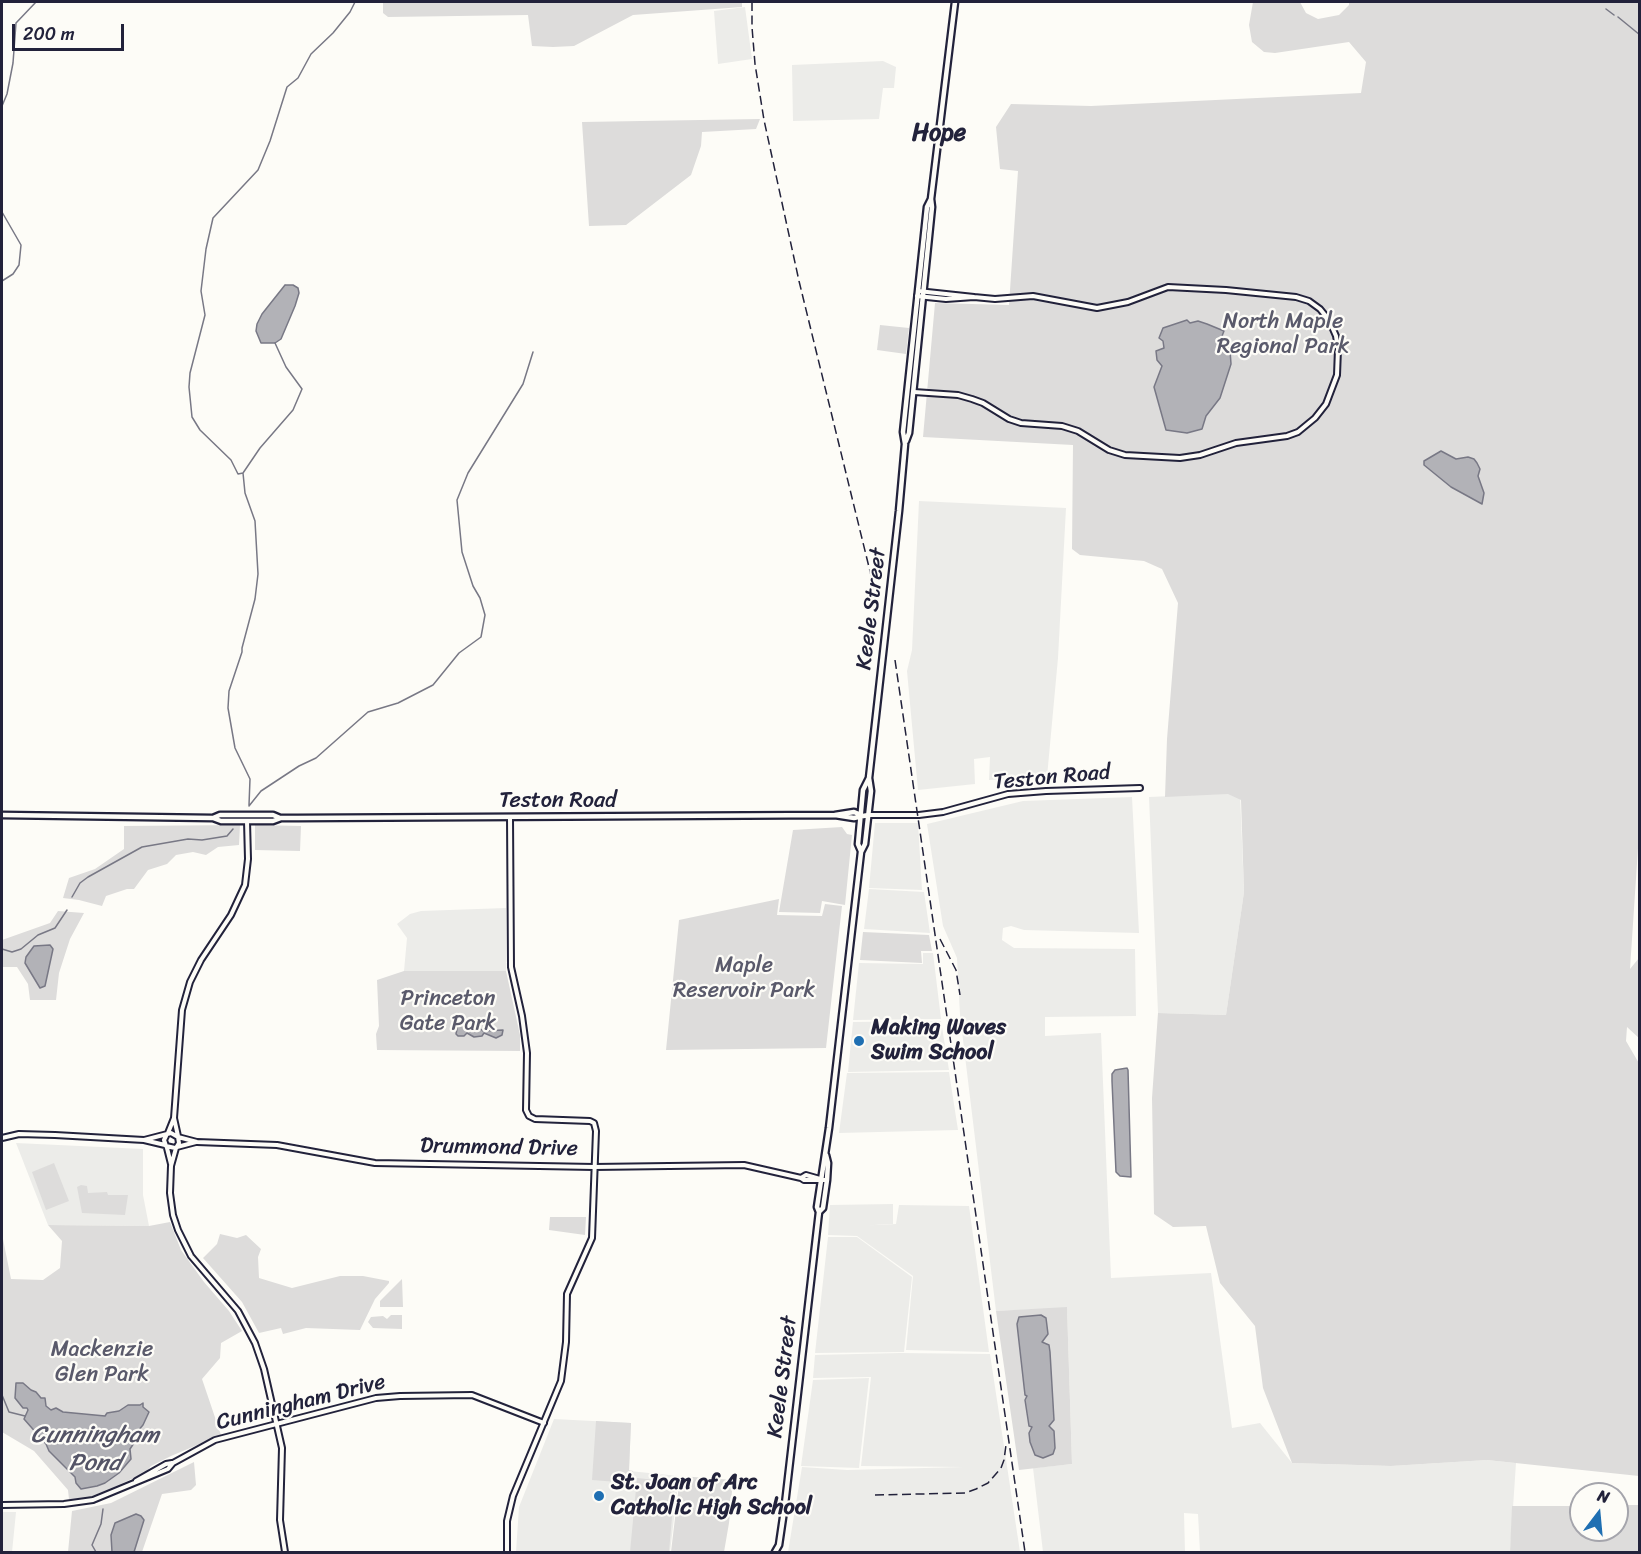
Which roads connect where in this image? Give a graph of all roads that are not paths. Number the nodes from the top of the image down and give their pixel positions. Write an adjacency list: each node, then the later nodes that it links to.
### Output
1 (955, 2): 2 (main road, Keele Street)
2 (920, 294): 3 (main road, Keele Street); 3 (street); 4 (main road, Keele Street)
3 (914, 392): 4 (main road, Keele Street)
4 (905, 444): 5 (main road, Keele Street)
5 (869, 778): 8 (main road, Keele Street); 9 (main road, Keele Street)
6 (1140, 788): 9 (street, Teston Road)
7 (2, 815): 10 (main road, Teston Road)
8 (861, 815): 9 (main road, Teston Road); 11 (main road, Teston Road); 12 (main road, Keele Street)
9 (868, 815): 12 (main road, Keele Street)
10 (247, 818): 11 (main road, Teston Road); 13 (street)
11 (510, 818): 22 (street)
12 (861, 852): 23 (main road, Keele Street)
13 (174, 1118): 14 (street); 15 (street)
14 (167, 1135): 15 (street); 17 (street); 19 (street)
15 (178, 1137): 18 (street, Drummond Drive); 20 (street)
16 (2, 1138): 17 (street)
17 (144, 1140): 19 (street)
18 (197, 1142): 20 (street, Drummond Drive); 22 (street, Drummond Drive)
19 (166, 1146): 20 (street); 21 (street)
20 (176, 1147): 21 (street)
21 (171, 1166): 25 (street)
22 (594, 1167): 23 (street, Drummond Drive); 24 (street)
23 (824, 1180): 27 (main road, Keele Street)
24 (544, 1423): 25 (street, Cunningham Drive); 29 (street)
25 (277, 1424): 26 (street, Cunningham Drive); 28 (street)
26 (2, 1505)
27 (779, 1545): 30 (main road, Keele Street); 31 (main road)
28 (285, 1552)
29 (507, 1552)
30 (775, 1552)
31 (783, 1552)

